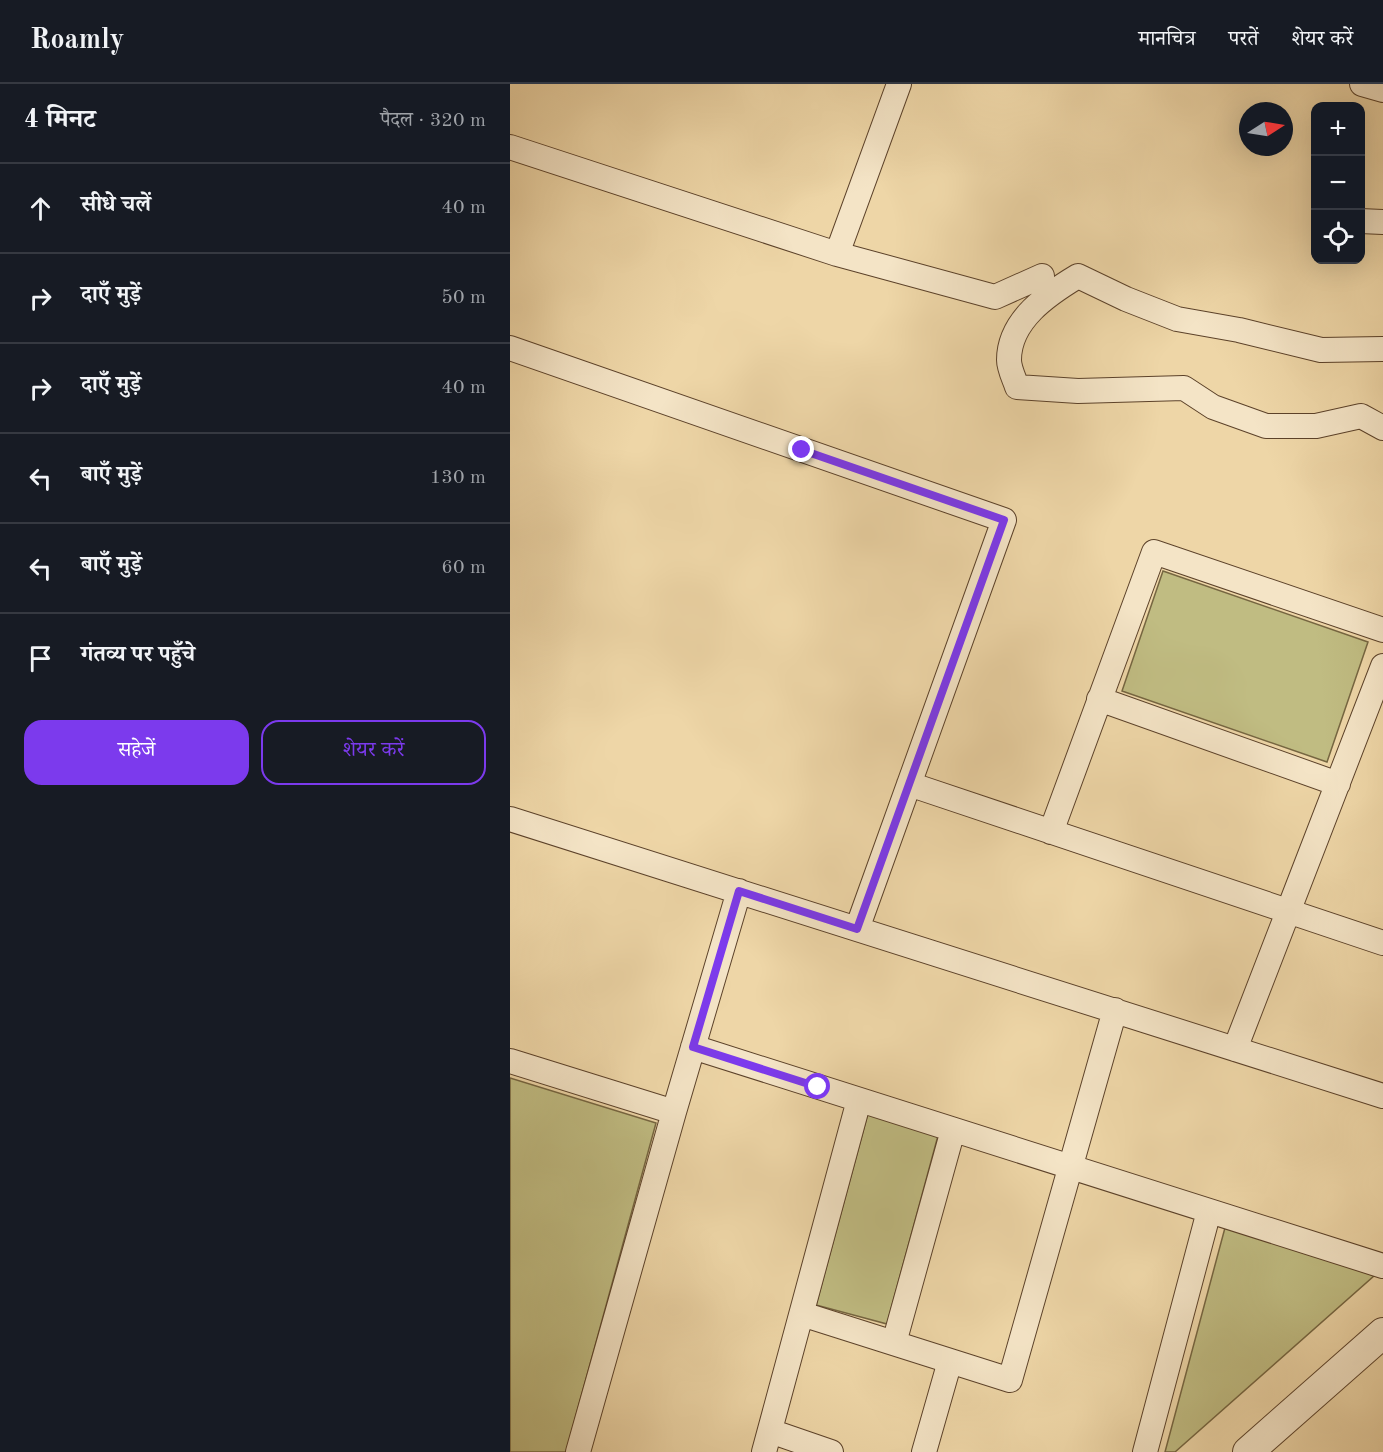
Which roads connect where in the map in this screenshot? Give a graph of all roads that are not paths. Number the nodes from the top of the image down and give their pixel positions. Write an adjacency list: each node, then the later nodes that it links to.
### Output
1 (899, 84): 7 (street)
2 (1362, 84): 3 (street)
3 (1383, 90)
4 (510, 147): 7 (street)
5 (1365, 221): 6 (street)
6 (1383, 222)
7 (837, 254): 9 (street)
8 (1042, 276): 9 (street)
9 (1015, 288): 10 (street)
10 (1031, 311): 12 (street); 13 (street)
11 (510, 348): 17 (street)
12 (1383, 349)
13 (1383, 428)
14 (1383, 630): 16 (street)
15 (1383, 666): 18 (street)
16 (1099, 699): 18 (street); 20 (street)
17 (909, 784): 20 (street); 23 (street)
18 (1338, 784): 22 (street)
19 (510, 819): 21 (street)
20 (1051, 832): 22 (street)
21 (739, 891): 23 (street); 26 (street)
22 (1288, 911): 24 (street); 27 (street)
23 (857, 929): 25 (street)
24 (1383, 942)
25 (1115, 1010): 27 (street); 33 (street)
26 (693, 1047): 30 (street); 31 (street)
27 (1235, 1049): 29 (street)
28 (510, 1061): 31 (street)
29 (1383, 1096)
30 (859, 1100): 32 (street); 36 (street)
31 (674, 1112): 41 (street)
32 (953, 1130): 33 (street); 38 (street)
33 (1071, 1167): 34 (street); 39 (street)
34 (1209, 1211): 35 (street); 44 (street)
35 (1383, 1266)
36 (802, 1314): 38 (street); 40 (street)
37 (1383, 1333): 45 (street)
38 (894, 1343): 39 (street)
39 (950, 1361): 43 (street)
40 (767, 1442): 42 (street)
41 (578, 1452)
42 (831, 1452)
43 (924, 1452)
44 (1145, 1452)
45 (1248, 1452)

